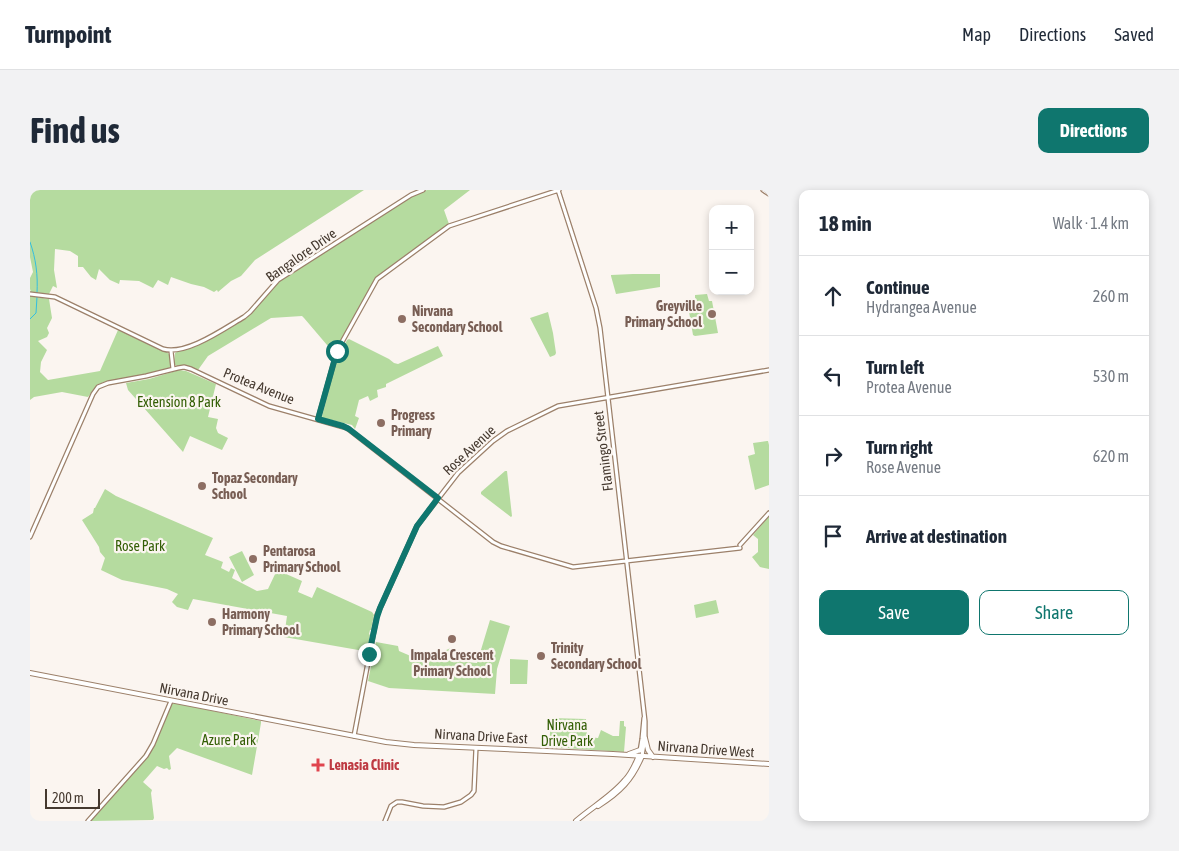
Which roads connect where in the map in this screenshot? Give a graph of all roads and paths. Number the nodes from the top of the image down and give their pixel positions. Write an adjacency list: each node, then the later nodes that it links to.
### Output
1 (423, 190): 6 (street, Bangalore Drive)
2 (558, 190): 9 (street, Flamingo Street); 10 (street)
3 (763, 190): 4 (street)
4 (769, 194)
5 (32, 294): 6 (street)
6 (171, 351): 7 (street)
7 (173, 369): 10 (street, Protea Avenue); 13 (street, Protea Avenue)
8 (769, 370): 9 (street, Rose Avenue)
9 (607, 397): 11 (street, Rose Avenue); 14 (street, Flamingo Street)
10 (318, 419): 11 (street, Protea Avenue)
11 (438, 498): 14 (street, Protea Avenue); 18 (street, Rose Avenue)
12 (769, 513): 14 (street, Protea Avenue)
13 (30, 537)
14 (627, 561): 17 (street, Flamingo Street)
15 (30, 673): 16 (main road, Nirvana Drive)
16 (171, 701): 18 (main road, Nirvana Drive); 30 (street)
17 (644, 715): 19 (street, Flamingo Street); 21 (street, Flamingo Street)
18 (353, 736): 20 (main road, Nirvana Drive East)
19 (645, 738): 23 (street, Flamingo Street); 24 (main road)
20 (476, 748): 22 (main road, Nirvana Drive East); 31 (street)
21 (640, 750): 22 (main road); 23 (street, Flamingo Street)
22 (628, 755): 23 (main road, Nirvana Drive East); 28 (main road)
23 (640, 756): 24 (main road, Nirvana Drive West); 26 (main road); 28 (main road)
24 (653, 757): 25 (main road, Nirvana Drive West)
25 (660, 757): 26 (main road); 27 (main road, Nirvana Drive West)
26 (639, 763): 29 (main road)
27 (769, 764)
28 (635, 766): 29 (main road)
29 (578, 820)
30 (88, 821)
31 (385, 821)

